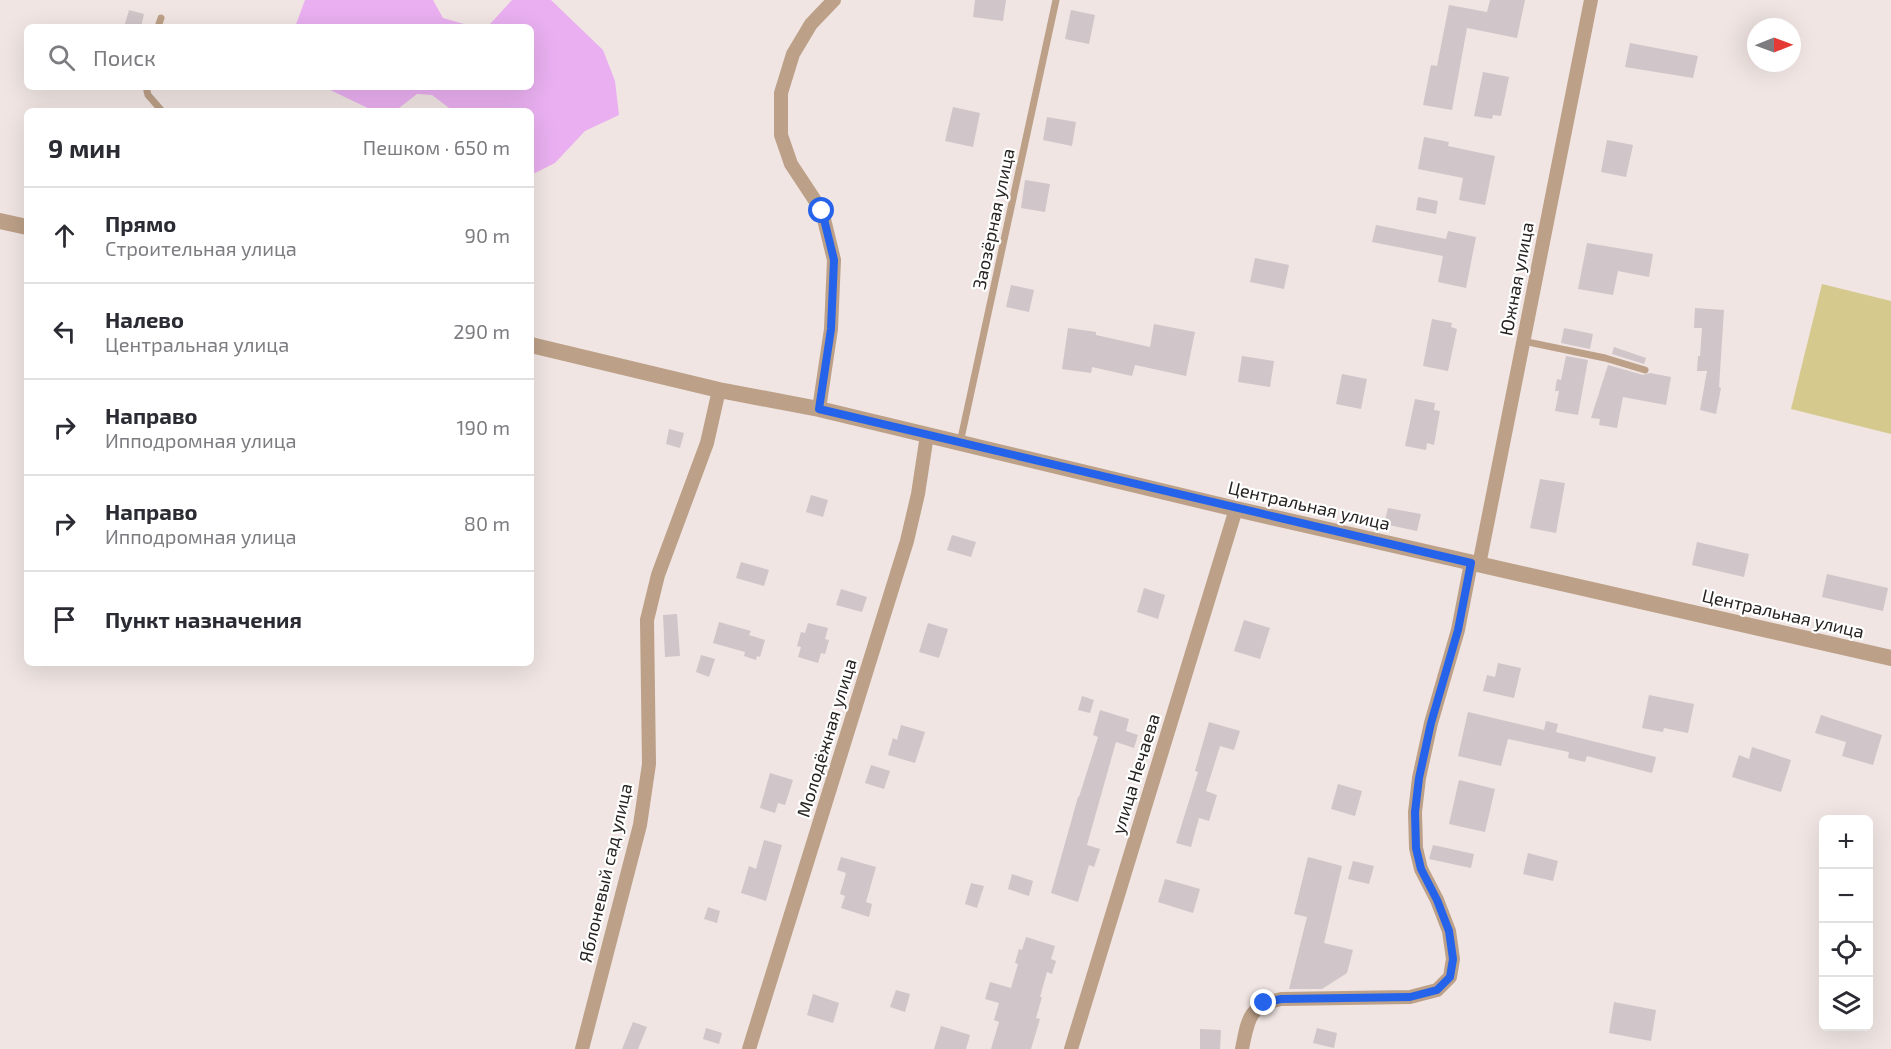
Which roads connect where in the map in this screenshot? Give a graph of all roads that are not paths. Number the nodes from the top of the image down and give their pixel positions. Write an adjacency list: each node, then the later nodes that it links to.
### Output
1 (834, 0): 14 (street)
2 (1056, 0): 16 (lane, Заозёрная улица)
3 (1591, 0): 10 (street, Южная улица)
4 (161, 18): 5 (lane)
5 (159, 24)
6 (147, 90): 7 (lane)
7 (159, 108)
8 (0, 221): 9 (street)
9 (24, 226)
10 (1523, 341): 12 (lane); 18 (street, Южная улица)
11 (534, 346): 13 (street, Центральная улица)
12 (1645, 370)
13 (719, 390): 14 (street, Центральная улица); 20 (street, Яблоневый сад улица)
14 (819, 409): 15 (street, Центральная улица)
15 (927, 435): 16 (street, Центральная улица); 21 (street, Молодёжная улица)
16 (960, 444): 17 (street, Центральная улица)
17 (1236, 509): 18 (street, Центральная улица); 22 (street, улица Нечаева)
18 (1475, 564): 19 (street, Центральная улица); 23 (street, Южная улица)
19 (1891, 658)
20 (582, 1049)
21 (749, 1049)
22 (1071, 1049)
23 (1242, 1049)

